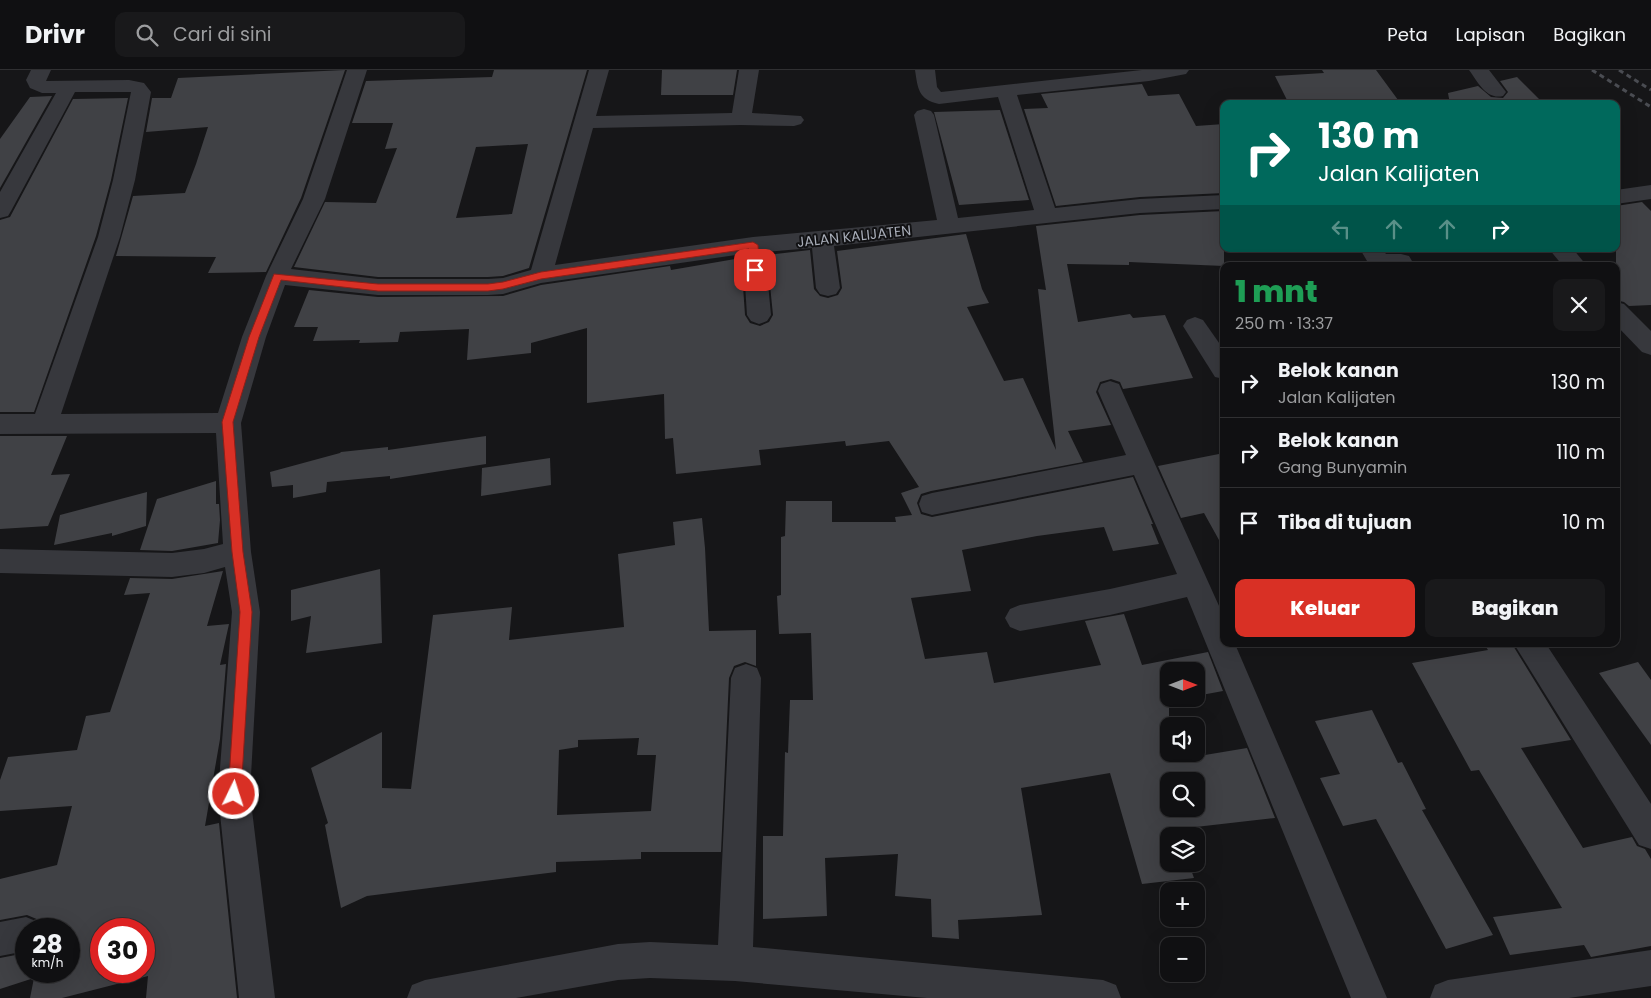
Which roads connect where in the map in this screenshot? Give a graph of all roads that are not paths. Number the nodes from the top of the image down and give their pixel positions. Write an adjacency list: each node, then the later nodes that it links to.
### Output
1 (41, 70): 8 (street)
2 (357, 70): 27 (street)
3 (599, 70): 14 (street)
4 (749, 70): 12 (street)
5 (925, 70): 9 (street)
6 (1179, 70): 9 (street)
7 (1479, 70): 10 (street)
8 (68, 88): 18 (street); 36 (street)
9 (1006, 91): 19 (street)
10 (1496, 92)
11 (924, 115): 20 (street)
12 (741, 119): 13 (street); 14 (street)
13 (794, 120)
14 (585, 122): 28 (street)
15 (1651, 192): 16 (street)
16 (1620, 196)
17 (1220, 202): 19 (street, JALAN KALIJATEN)
18 (0, 211)
19 (1047, 216): 20 (street, JALAN KALIJATEN)
20 (949, 226): 21 (street, JALAN KALIJATEN)
21 (822, 239): 22 (street, JALAN KALIJATEN); 29 (street)
22 (753, 245): 28 (street, JALAN KALIJATEN); 31 (street)
23 (1563, 252): 26 (street)
24 (1379, 262): 25 (street)
25 (1401, 262)
26 (1572, 262)
27 (278, 276): 28 (street, JALAN KALIJATEN); 37 (street)
28 (541, 276)
29 (828, 288)
30 (1620, 314): 33 (street)
31 (758, 315)
32 (1195, 326): 34 (street)
33 (1651, 346)
34 (1220, 364)
35 (1110, 391): 39 (street)
36 (45, 422): 37 (street); 38 (street)
37 (228, 422): 42 (street)
38 (0, 424)
39 (1142, 463): 40 (street); 43 (street)
40 (932, 504)
41 (0, 561): 42 (street)
42 (239, 564): 54 (street)
43 (1195, 583): 44 (street); 45 (street)
44 (1020, 618)
45 (1220, 643)
46 (1222, 647): 57 (street)
47 (1531, 647): 49 (street)
48 (746, 678): 52 (street)
49 (1651, 833)
50 (15, 936): 51 (street)
51 (0, 939)
52 (735, 963): 55 (street); 56 (street)
53 (1651, 968): 58 (street)
54 (257, 998)
55 (425, 998)
56 (1103, 998)
57 (1369, 998)
58 (1448, 998)

